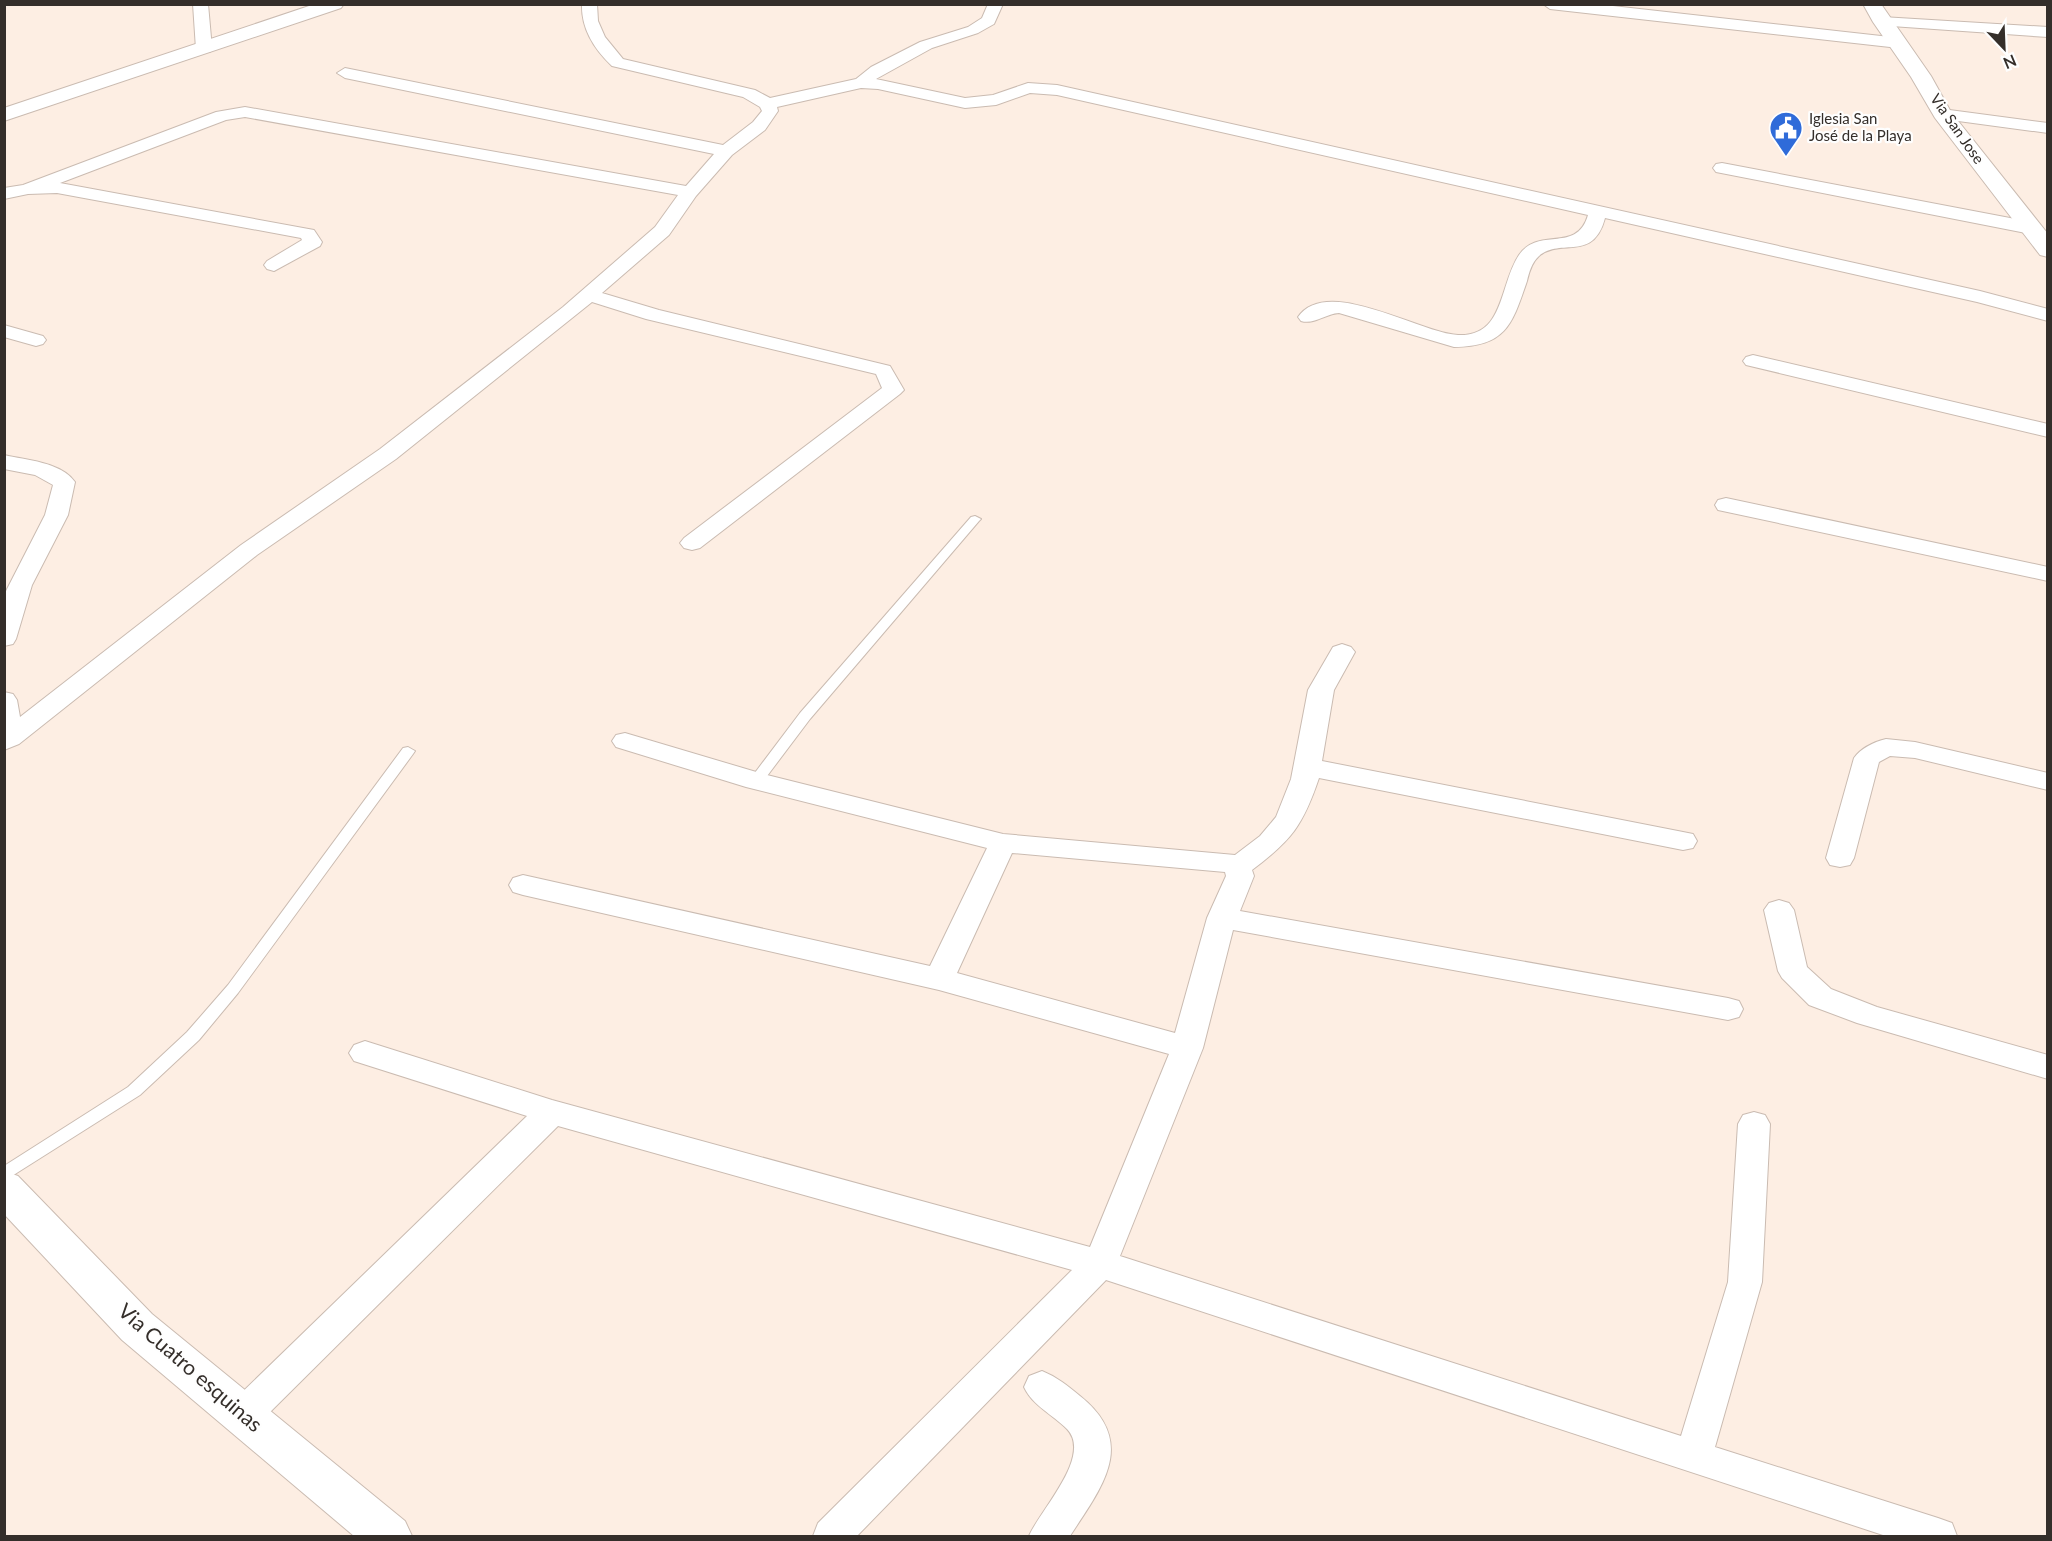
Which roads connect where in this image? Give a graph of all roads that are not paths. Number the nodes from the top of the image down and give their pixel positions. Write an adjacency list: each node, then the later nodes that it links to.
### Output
1 (200, 4): 9 (street)
2 (335, 4): 9 (street)
3 (590, 4): 12 (street)
4 (996, 4): 11 (street)
5 (1550, 4): 8 (street)
6 (1877, 14): 7 (street); 8 (street, Via San Jose)
7 (2048, 32)
8 (1899, 44): 14 (street, Via San Jose)
9 (204, 49): 13 (street)
10 (345, 73): 16 (street)
11 (861, 83): 12 (street); 21 (street)
12 (767, 104): 16 (street)
13 (6, 114)
14 (1942, 114): 15 (street); 22 (street, Via San Jose)
15 (2048, 128)
16 (726, 151): 19 (street)
17 (1722, 168): 22 (street)
18 (28, 189): 19 (street); 20 (street); 24 (street)
19 (690, 192): 25 (street)
20 (4, 194)
21 (1598, 211): 26 (street); 27 (street)
22 (2031, 228): 23 (street, Via San Jose)
23 (2048, 250)
24 (274, 266)
25 (588, 295): 35 (street); 40 (street)
26 (2048, 315)
27 (1308, 317)
28 (4, 331): 29 (street)
29 (36, 340)
30 (1753, 361): 31 (street)
31 (2048, 431)
32 (4, 462): 37 (street)
33 (1726, 505): 36 (street)
34 (975, 519): 44 (lane)
35 (692, 543)
36 (2048, 574)
37 (4, 639)
38 (1341, 652): 43 (street)
39 (4, 700): 40 (street)
40 (7, 740)
41 (625, 741): 44 (street)
42 (408, 751): 60 (lane)
43 (1307, 767): 46 (street); 49 (street)
44 (756, 781): 47 (street)
45 (2048, 782): 48 (street)
46 (1683, 841)
47 (1003, 843): 49 (street); 53 (street)
48 (1840, 858)
49 (1237, 867): 52 (street)
50 (523, 885): 53 (street)
51 (1779, 909): 57 (street)
52 (1222, 918): 54 (street); 55 (street)
53 (939, 979): 55 (street)
54 (1728, 1009)
55 (1187, 1048): 62 (street)
56 (365, 1053): 58 (street)
57 (2048, 1067)
58 (552, 1112): 62 (street); 64 (street)
59 (1754, 1124): 65 (street)
60 (4, 1175)
61 (4, 1187): 64 (street, Via Cuatro esquinas)
62 (1100, 1264): 65 (street); 67 (street)
63 (1042, 1387): 68 (street)
64 (243, 1415): 66 (street, Via Cuatro esquinas)
65 (1692, 1457): 69 (street)
66 (388, 1536)
67 (832, 1536)
68 (1048, 1536)
69 (1938, 1536)

